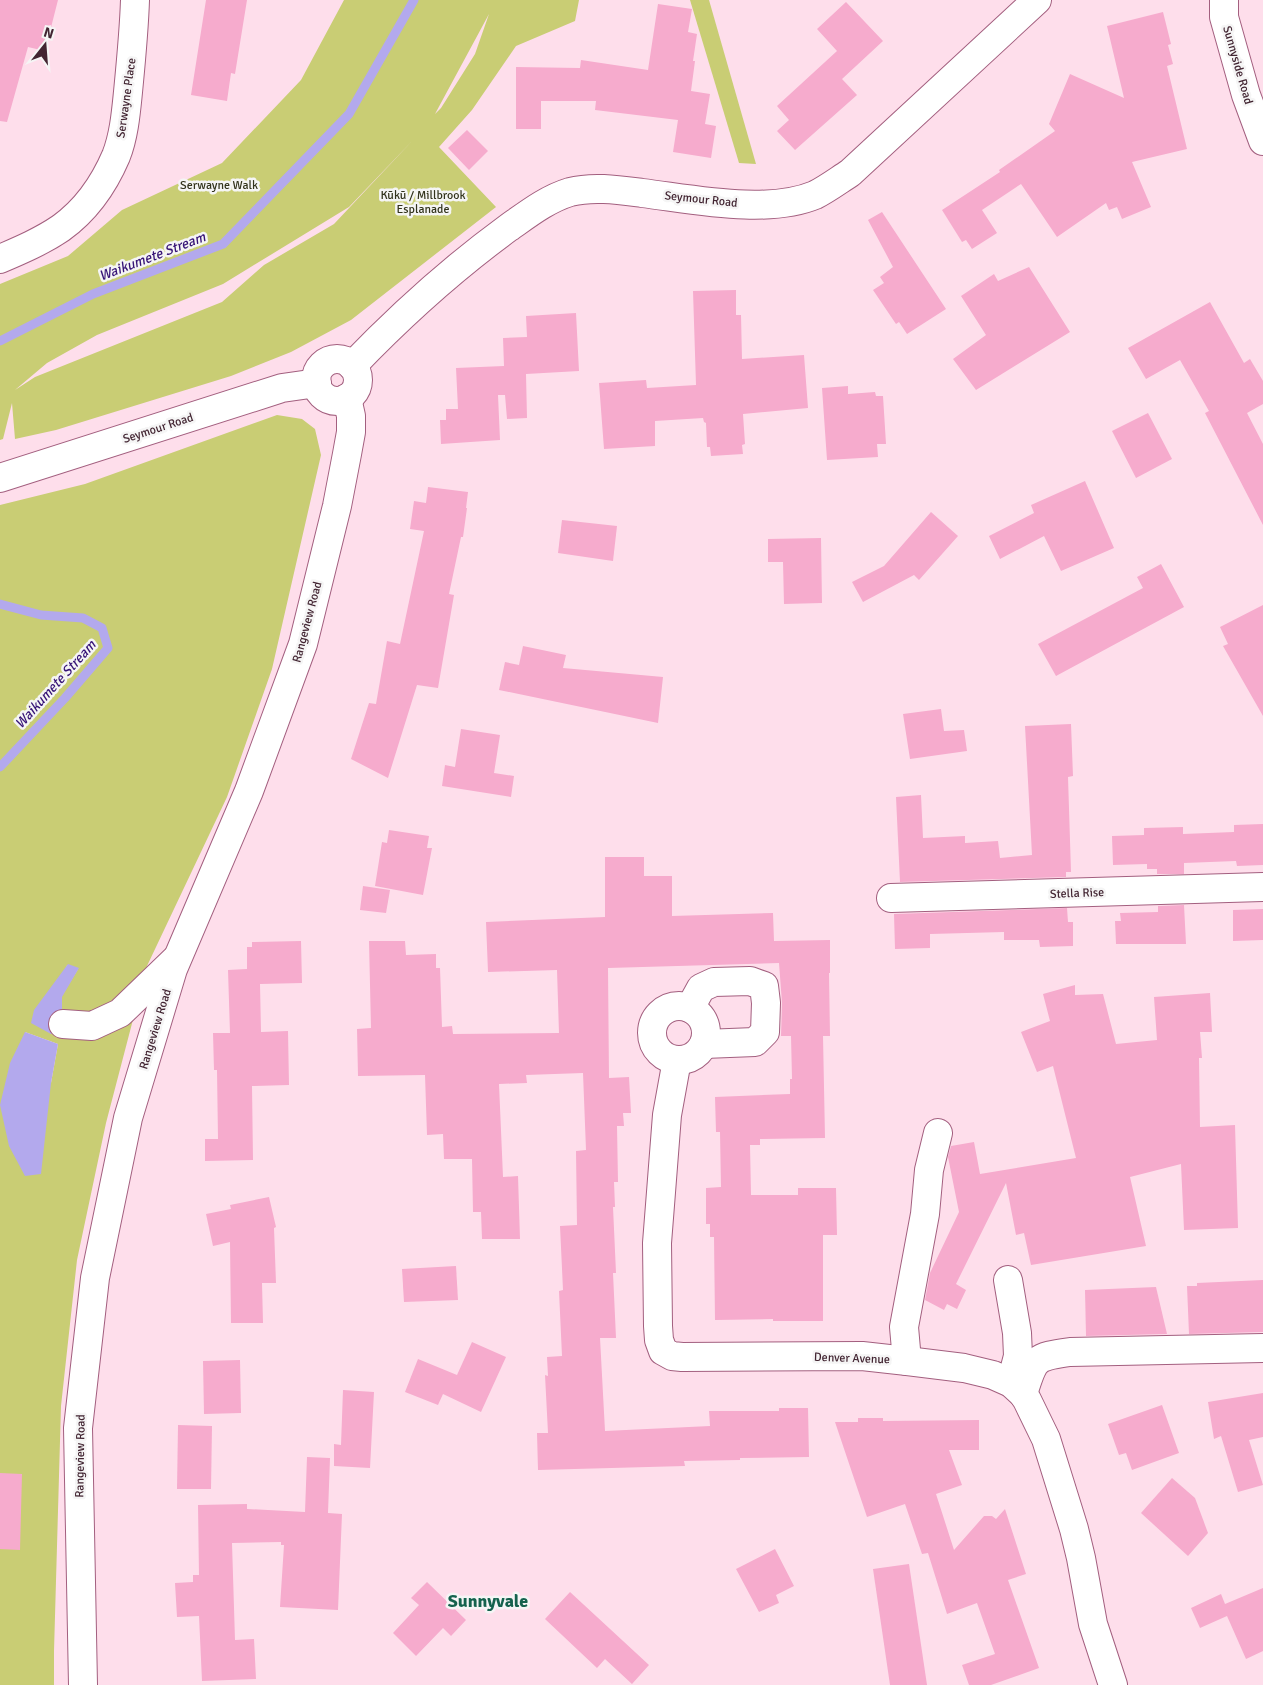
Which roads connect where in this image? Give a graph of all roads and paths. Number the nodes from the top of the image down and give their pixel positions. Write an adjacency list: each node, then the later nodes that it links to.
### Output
1 (135, 0): 5 (street, Serwayne Place)
2 (1037, 0): 6 (street, Seymour Road)
3 (1220, 6): 4 (street, Sunnyside Road)
4 (1263, 141)
5 (0, 259)
6 (352, 366): 7 (street); 8 (street)
7 (317, 383): 8 (street); 9 (street, Seymour Road)
8 (347, 398): 12 (street, Rangeview Road)
9 (0, 478)
10 (1263, 887): 11 (street, Stella Rise)
11 (891, 898)
12 (178, 958): 14 (street); 22 (street, Rangeview Road)
13 (690, 1008): 15 (street); 15 (street); 16 (street)
14 (63, 1024)
15 (704, 1044): 16 (street)
16 (677, 1060): 20 (street, Denver Avenue)
17 (938, 1133): 20 (street)
18 (1008, 1280): 21 (street)
19 (1263, 1348): 21 (street)
20 (907, 1360): 21 (street, Denver Avenue)
21 (1017, 1388): 23 (street)
22 (83, 1685)
23 (1113, 1685)

